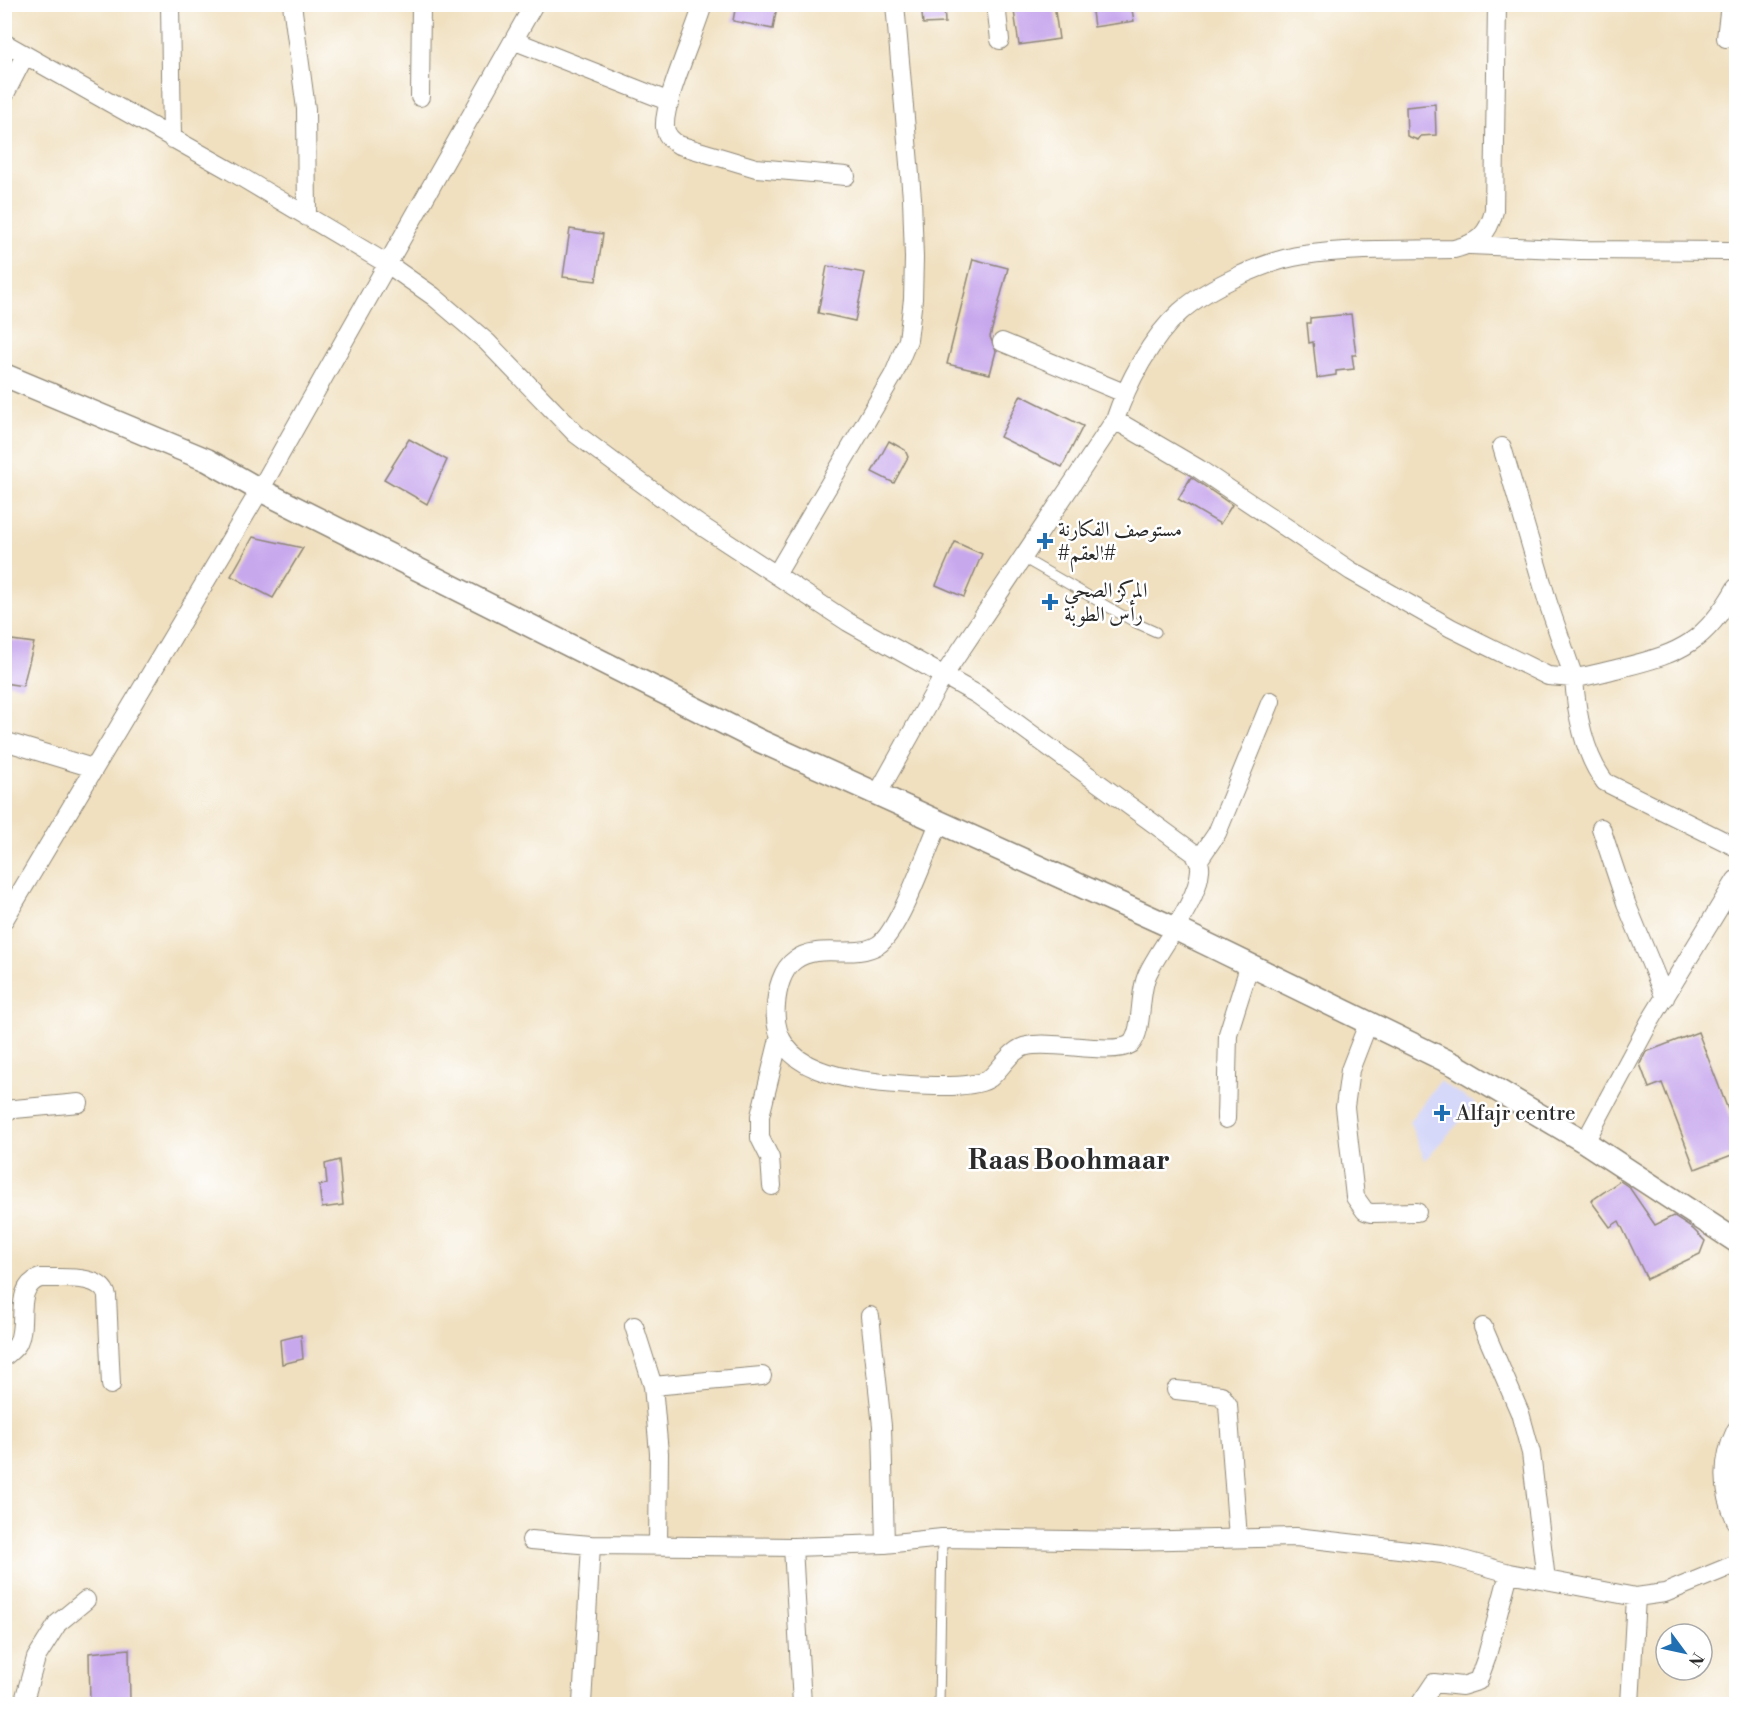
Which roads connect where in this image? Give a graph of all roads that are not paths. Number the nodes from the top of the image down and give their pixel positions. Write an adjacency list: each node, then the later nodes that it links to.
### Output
1 (170, 4): 18 (street)
2 (292, 4): 20 (street)
3 (421, 4): 16 (street)
4 (534, 4): 12 (street)
5 (703, 4): 17 (street)
6 (895, 4): 31 (street)
7 (996, 4): 11 (street)
8 (1497, 4): 21 (street)
9 (1730, 4): 10 (street)
10 (1726, 38)
11 (1000, 40)
12 (515, 41): 17 (street); 23 (street)
13 (4, 43): 14 (street)
14 (25, 55): 15 (street); 18 (street)
15 (4, 96)
16 (420, 97)
17 (670, 102): 19 (street)
18 (172, 139): 20 (street)
19 (846, 176)
20 (307, 217): 23 (street)
21 (1470, 245): 22 (street); 26 (street)
22 (1737, 254)
23 (389, 265): 29 (street); 31 (street)
24 (1002, 342): 26 (street)
25 (4, 375): 29 (street)
26 (1124, 393): 27 (street)
27 (1115, 420): 30 (street); 35 (street)
28 (1502, 447): 35 (street)
29 (260, 490): 38 (street); 39 (street)
30 (1023, 558): 33 (lane); 34 (street)
31 (776, 575): 34 (street)
32 (1737, 588): 35 (street)
33 (1156, 632)
34 (944, 675): 39 (street); 43 (street)
35 (1574, 678): 42 (street)
36 (1271, 701): 43 (street)
37 (4, 741): 38 (street)
38 (93, 768): 45 (street)
39 (877, 795): 40 (street)
40 (939, 823): 46 (street); 50 (street)
41 (1601, 828): 48 (street)
42 (1737, 847)
43 (1198, 861): 46 (street)
44 (1737, 880): 48 (street)
45 (4, 920)
46 (1174, 928): 47 (street); 50 (street)
47 (1250, 964): 49 (street); 53 (street)
48 (1665, 998): 54 (street)
49 (1369, 1022): 54 (street); 56 (street)
50 (778, 1039): 55 (street)
51 (79, 1103): 52 (street)
52 (4, 1110)
53 (1226, 1119)
54 (1585, 1142): 57 (street)
55 (772, 1186)
56 (1417, 1212)
57 (1737, 1241)
58 (870, 1316): 71 (street)
59 (634, 1326): 64 (street)
60 (1483, 1327): 77 (street)
61 (4, 1357): 63 (street)
62 (762, 1376): 64 (street)
63 (111, 1385)
64 (653, 1386): 73 (street)
65 (1176, 1390): 69 (street)
66 (1737, 1430): 67 (street)
67 (1737, 1521)
68 (942, 1538): 69 (street); 71 (street); 83 (lane)
69 (1238, 1538): 76 (street)
70 (531, 1540): 72 (street)
71 (885, 1544): 74 (street)
72 (591, 1545): 73 (street); 81 (street)
73 (658, 1545): 74 (street)
74 (793, 1547): 82 (street)
75 (1737, 1564): 78 (street)
76 (1509, 1573): 77 (street); 84 (street)
77 (1546, 1580): 78 (street)
78 (1636, 1597): 85 (street)
79 (86, 1600): 80 (street)
80 (23, 1704)
81 (582, 1704)
82 (802, 1704)
83 (939, 1704)
84 (1420, 1704)
85 (1630, 1704)

